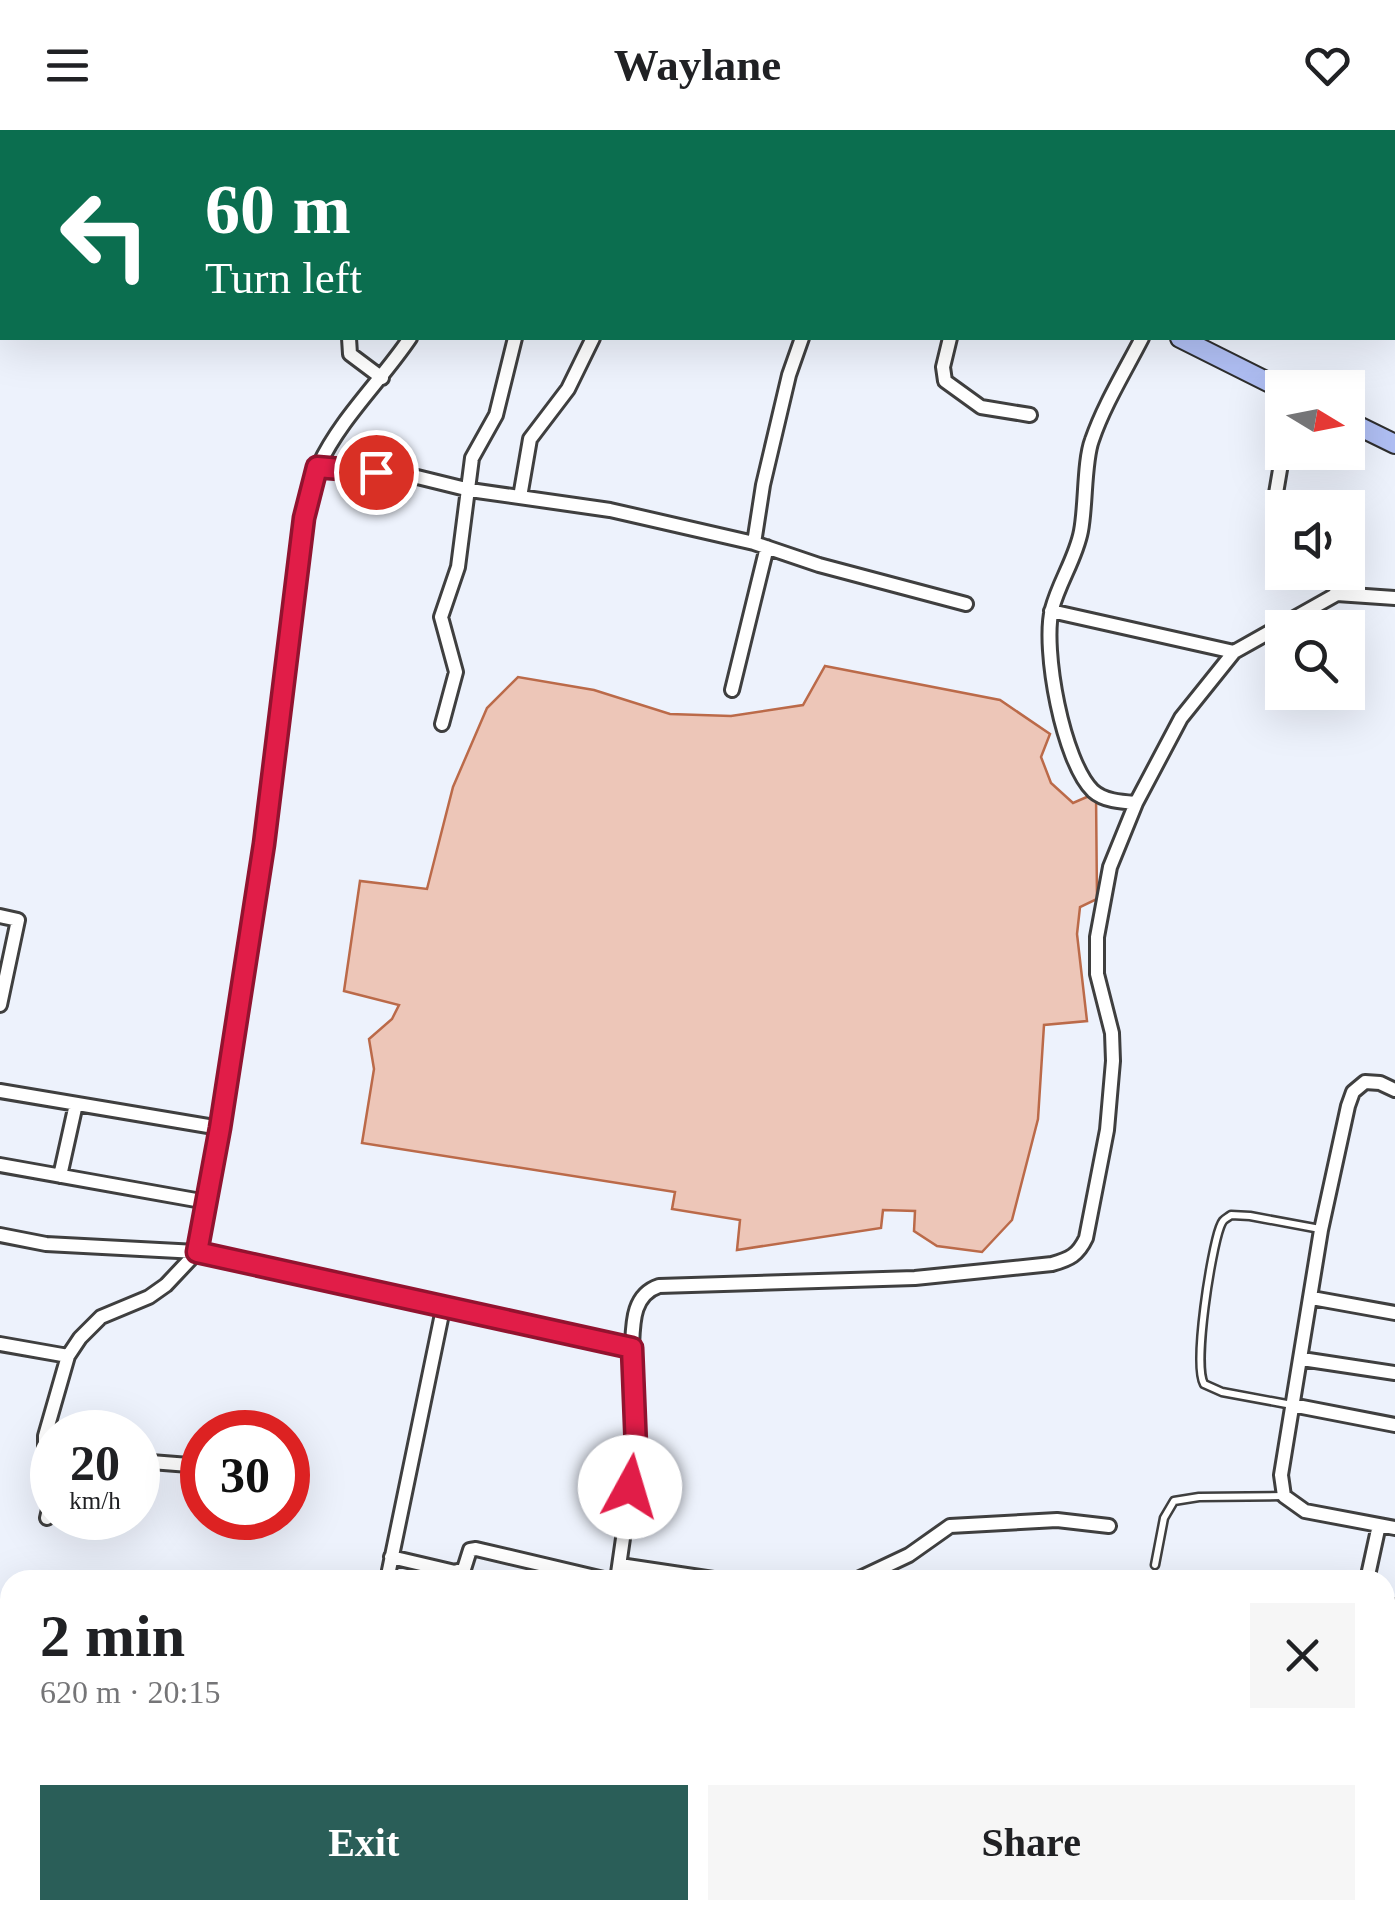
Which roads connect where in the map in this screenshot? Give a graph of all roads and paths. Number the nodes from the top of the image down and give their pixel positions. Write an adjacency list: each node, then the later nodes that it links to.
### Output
1 (349, 340): 9 (street)
2 (409, 340): 9 (street)
3 (514, 340): 15 (street)
4 (591, 340): 16 (street)
5 (801, 340): 17 (street)
6 (950, 340): 11 (street)
7 (1141, 340): 22 (street)
8 (1184, 340): 10 (main road)
9 (382, 378): 14 (street)
10 (1265, 380)
11 (1030, 415)
12 (1365, 429): 13 (main road)
13 (1395, 444)
14 (317, 467): 15 (street); 32 (street)
15 (470, 490): 16 (street); 25 (street)
16 (520, 496): 17 (street)
17 (760, 545): 21 (street); 24 (street)
18 (1336, 590): 19 (street)
19 (1337, 594): 20 (street); 23 (street)
20 (1395, 598)
21 (966, 604)
22 (1052, 610): 23 (street); 26 (street)
23 (1234, 652): 26 (street)
24 (732, 690)
25 (442, 724)
26 (1136, 803): 43 (street)
27 (0, 916): 28 (street)
28 (0, 1005)
29 (1395, 1090): 36 (street)
30 (0, 1091): 31 (street)
31 (76, 1104): 32 (street); 34 (street)
32 (220, 1128): 35 (street)
33 (0, 1165): 34 (street)
34 (60, 1176): 35 (street)
35 (206, 1202): 38 (street)
36 (1321, 1230): 39 (street); 47 (lane)
37 (0, 1235): 38 (street)
38 (197, 1252): 40 (street); 44 (street)
39 (1312, 1298): 41 (street); 45 (street)
40 (443, 1308): 43 (street); 54 (street)
41 (1395, 1313)
42 (0, 1344): 44 (street)
43 (632, 1348): 55 (street)
44 (68, 1356): 48 (street)
45 (1302, 1358): 46 (street); 47 (street)
46 (1395, 1372)
47 (1292, 1406): 49 (street); 50 (street)
48 (52, 1410)
49 (1395, 1424)
50 (1284, 1496): 51 (street); 56 (lane)
51 (1379, 1525): 53 (street); 64 (street)
52 (1110, 1526): 63 (street)
53 (1395, 1528)
54 (392, 1557): 57 (street); 58 (street)
55 (620, 1564): 61 (street); 62 (street)
56 (1155, 1564)
57 (389, 1570)
58 (447, 1570)
59 (461, 1570): 60 (street)
60 (567, 1570)
61 (619, 1570)
62 (658, 1570)
63 (877, 1570)
64 (1369, 1570)

